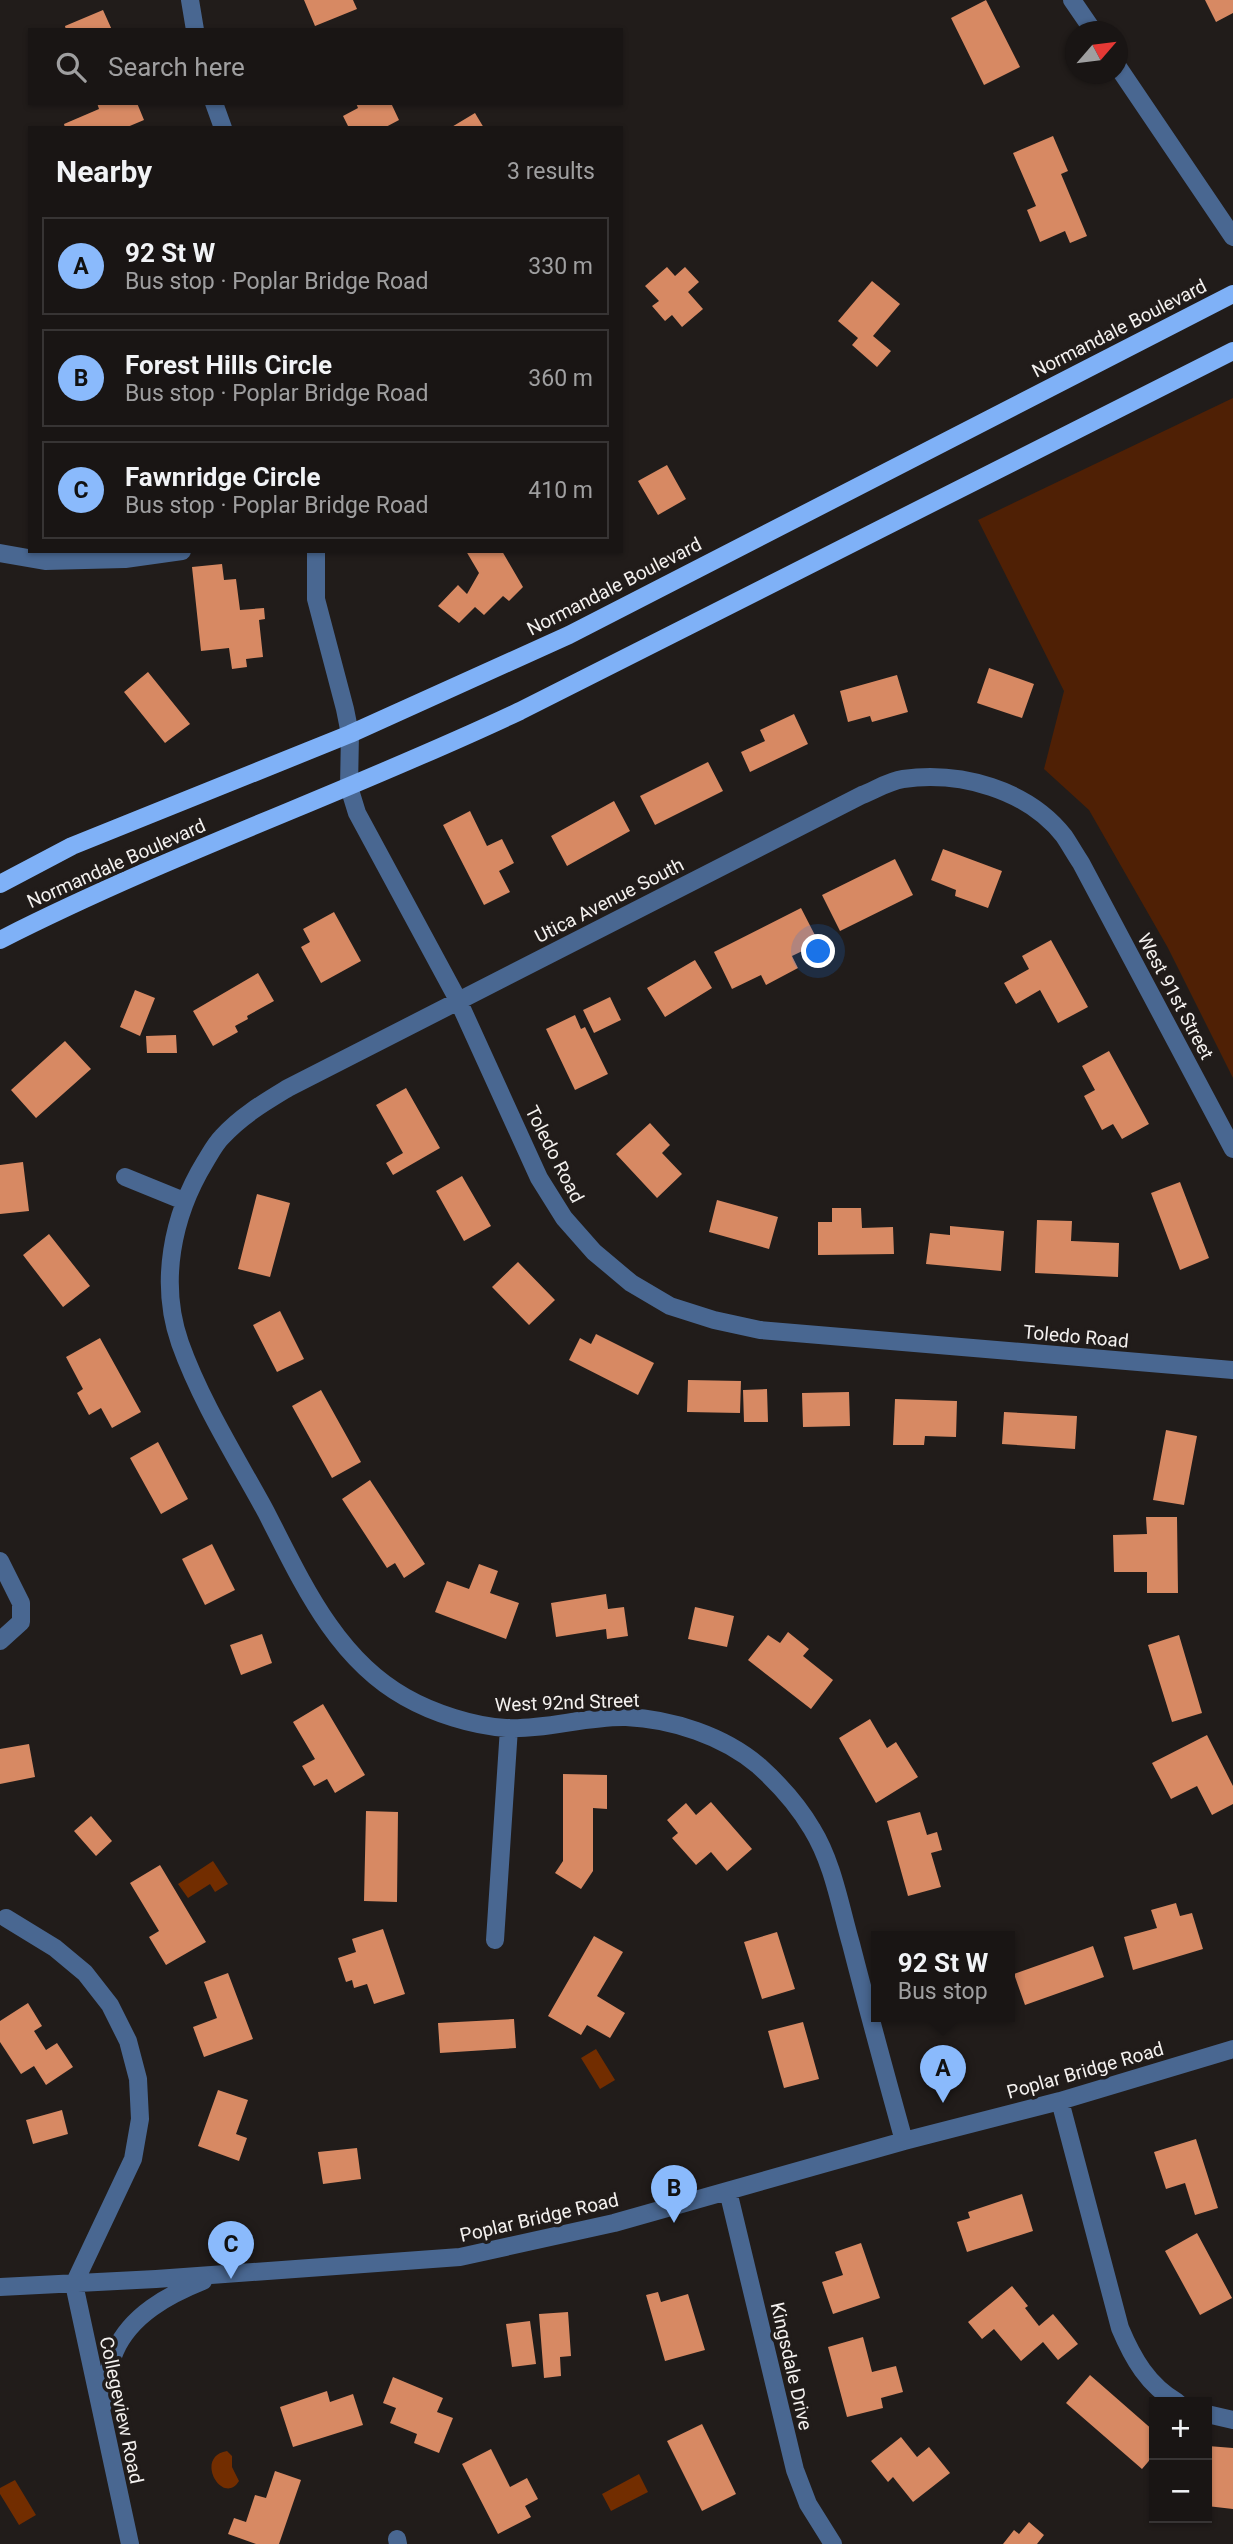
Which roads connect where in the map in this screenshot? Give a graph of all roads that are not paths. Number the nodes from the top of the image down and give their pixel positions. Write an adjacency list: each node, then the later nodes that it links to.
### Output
1 (190, 0): 4 (street)
2 (1072, 0): 3 (street)
3 (1086, 21)
4 (195, 28)
5 (1128, 82): 8 (street)
6 (215, 105): 7 (street)
7 (222, 126)
8 (1233, 237)
9 (1233, 294): 14 (main road, Normandale Boulevard)
10 (1233, 351): 15 (main road, Normandale Boulevard)
11 (0, 552): 12 (street)
12 (168, 553)
13 (316, 553): 14 (street, Toledo Road)
14 (350, 734): 15 (street, Toledo Road); 17 (main road, Normandale Boulevard)
15 (349, 787): 18 (main road, Normandale Boulevard); 19 (street, Toledo Road)
16 (1081, 863): 19 (street, Utica Avenue South); 20 (street, West 91st Street)
17 (0, 884)
18 (0, 940)
19 (458, 1000): 22 (street, Utica Avenue South); 23 (street, Toledo Road)
20 (1233, 1149)
21 (125, 1177): 22 (street)
22 (184, 1201): 26 (street, West 92nd Street)
23 (1233, 1370)
24 (0, 1561): 25 (street)
25 (0, 1640)
26 (509, 1728): 28 (street); 29 (street, West 92nd Street)
27 (6, 1918): 36 (street)
28 (495, 1940)
29 (871, 2020)
30 (872, 2022): 33 (street, West 92nd Street)
31 (1233, 2049): 32 (street, Poplar Bridge Road)
32 (1060, 2101): 33 (street, Poplar Bridge Road); 38 (street)
33 (904, 2141): 34 (street, Poplar Bridge Road)
34 (728, 2191): 35 (street, Poplar Bridge Road); 43 (street, Kingsdale Drive)
35 (217, 2275): 36 (street, Poplar Bridge Road); 39 (street)
36 (74, 2284): 37 (street, Poplar Bridge Road); 39 (street, Collegeview Road)
37 (0, 2287)
38 (1170, 2397)
39 (101, 2412): 42 (street, Collegeview Road)
40 (1212, 2415): 41 (street)
41 (1233, 2420)
42 (130, 2544)
43 (834, 2544)

